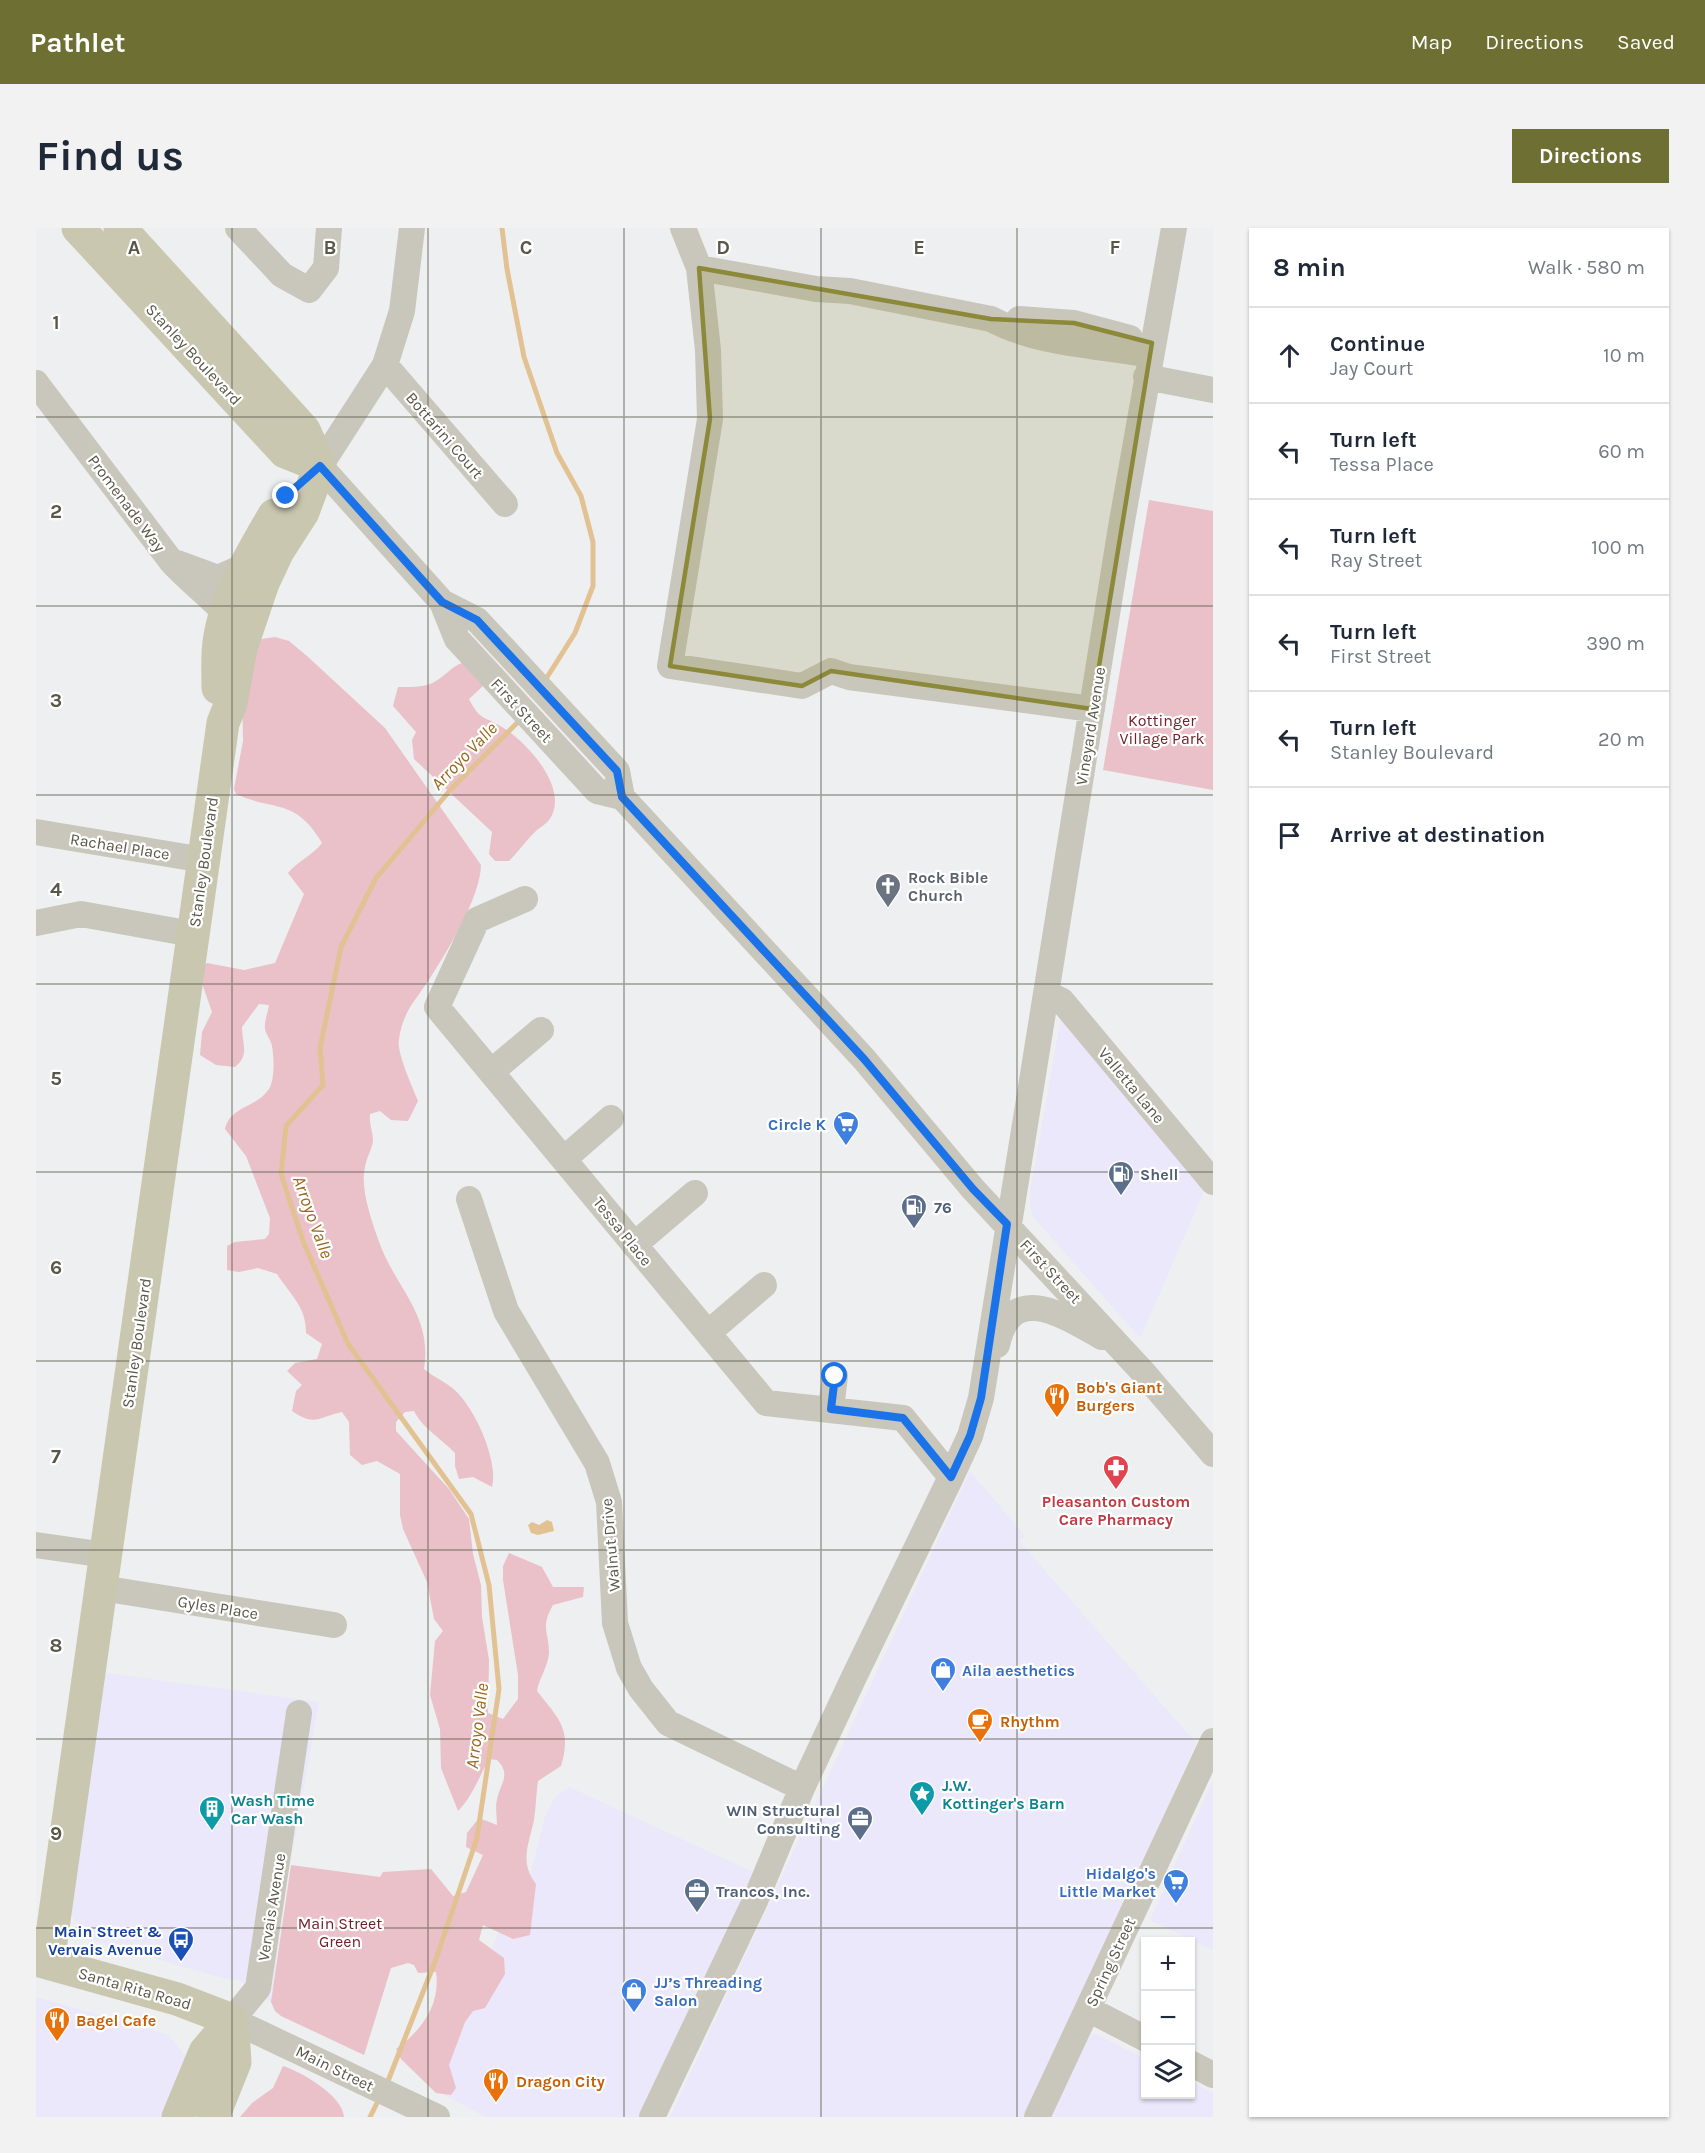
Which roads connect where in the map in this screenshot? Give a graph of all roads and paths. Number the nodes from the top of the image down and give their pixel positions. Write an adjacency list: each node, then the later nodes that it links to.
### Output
1 (78, 228): 13 (main road, Stanley Boulevard)
2 (120, 228): 13 (main road, Stanley Boulevard)
3 (238, 228): 4 (street)
4 (329, 228)
5 (412, 228): 10 (street)
6 (683, 228): 8 (street)
7 (1174, 228): 9 (street, Vineyard Avenue)
8 (699, 268): 9 (street); 19 (street)
9 (1150, 358): 12 (street); 19 (street, Vineyard Avenue)
10 (386, 365): 13 (street); 14 (street, Bottarini Court)
11 (36, 383): 15 (street, Promenade Way)
12 (1213, 390)
13 (320, 466): 16 (main road, Stanley Boulevard); 17 (street, First Street); 20 (main road, Stanley Boulevard)
14 (505, 504)
15 (171, 561): 16 (street); 18 (street, Promenade Way)
16 (243, 567): 18 (main road, Stanley Boulevard)
17 (442, 602): 21 (street, First Street); 21 (street, First Street)
18 (226, 615): 20 (main road, Stanley Boulevard)
19 (1092, 709): 27 (street, Vineyard Avenue)
20 (223, 723): 23 (main road, Stanley Boulevard)
21 (622, 797): 35 (street, First Street)
22 (36, 832): 23 (street, Rachael Place)
23 (204, 861): 26 (main road, Stanley Boulevard)
24 (525, 900): 29 (street, Tessa Place)
25 (36, 923): 26 (street)
26 (192, 934): 46 (main road, Stanley Boulevard)
27 (1046, 993): 32 (street, Valletta Lane); 35 (street, Vineyard Avenue)
28 (541, 1030): 29 (street)
29 (491, 1072): 31 (street, Tessa Place)
30 (611, 1118): 31 (street)
31 (564, 1158): 36 (street, Tessa Place)
32 (1213, 1182)
33 (695, 1193): 36 (street)
34 (469, 1199): 51 (street, Walnut Drive)
35 (1007, 1224): 39 (street, First Street); 41 (street, Vineyard Avenue)
36 (634, 1245): 38 (street, Tessa Place)
37 (764, 1285): 38 (street)
38 (708, 1333): 42 (street, Tessa Place)
39 (1117, 1344): 41 (street); 43 (street, First Street)
40 (835, 1376): 42 (street)
41 (982, 1389): 44 (street)
42 (831, 1409): 44 (street, Tessa Place)
43 (1213, 1454)
44 (956, 1467): 51 (street)
45 (36, 1545): 46 (street)
46 (106, 1555): 47 (main road, Stanley Boulevard)
47 (101, 1588): 48 (street, Gyles Place); 52 (main road, Stanley Boulevard)
48 (334, 1624)
49 (300, 1713): 54 (street, Vervais Avenue)
50 (1213, 1741): 53 (street, Spring Street)
51 (802, 1788): 61 (street)
52 (42, 1961): 54 (main road, Santa Rita Road)
53 (1088, 2009): 55 (street); 62 (street, Spring Street)
54 (232, 2020): 58 (street, Main Street); 59 (main road); 60 (main road)
55 (1141, 2036)
56 (1195, 2065): 57 (street)
57 (1213, 2075)
58 (430, 2114)
59 (178, 2117)
60 (213, 2117)
61 (652, 2117)
62 (1037, 2117)

